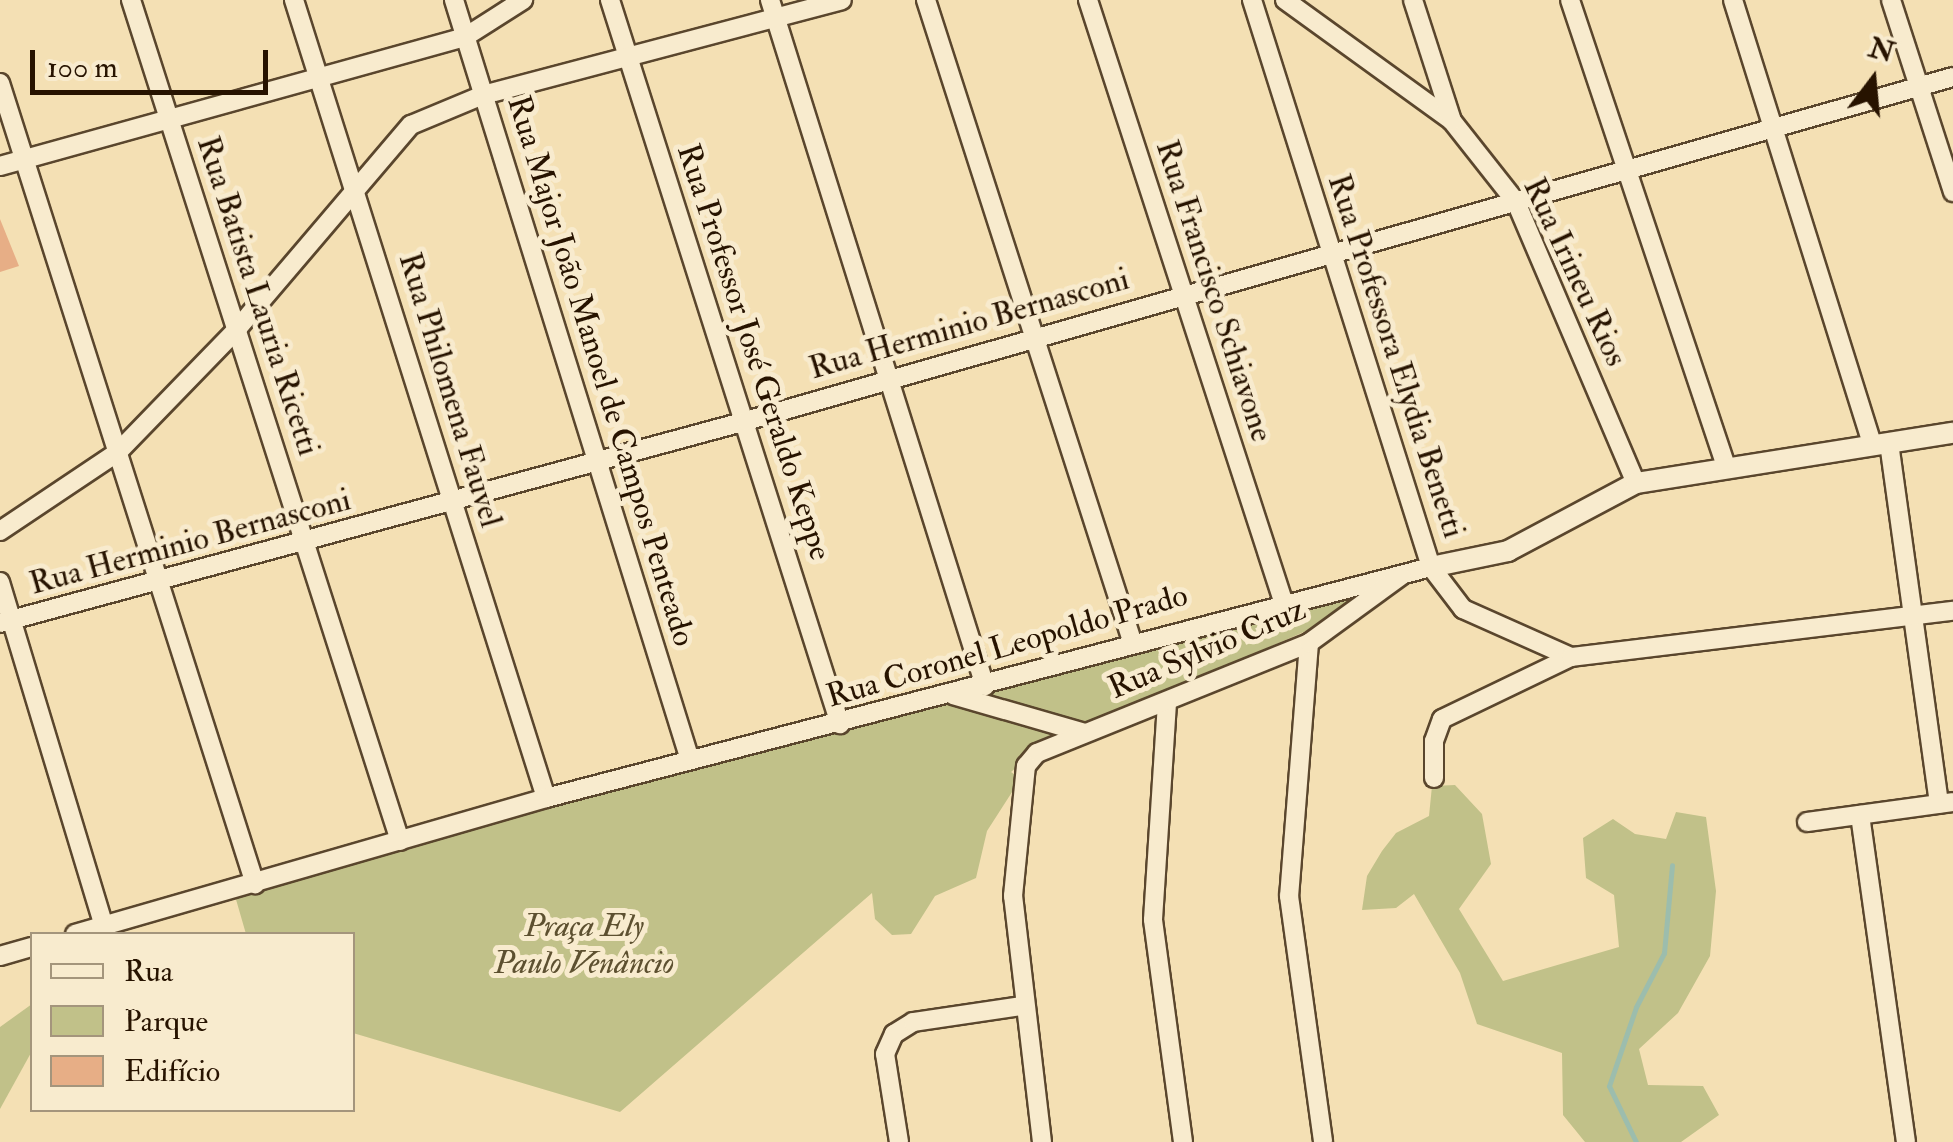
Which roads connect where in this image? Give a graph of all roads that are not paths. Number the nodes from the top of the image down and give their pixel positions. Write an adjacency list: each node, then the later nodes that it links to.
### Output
1 (131, 0): 23 (street, Rua Batista Lauria Ricetti)
2 (294, 0): 18 (street, Rua Philomena Fauvel)
3 (454, 0): 16 (street, Rua Major João Manoel de Campos Penteado)
4 (523, 0): 16 (street)
5 (610, 0): 17 (street, Rua Professor José Geraldo Keppe)
6 (842, 0): 15 (street)
7 (926, 0): 35 (street)
8 (1088, 0): 33 (street, Rua Francisco Schiavone)
9 (1252, 0): 32 (street, Rua Professora Elydia Benetti)
10 (1285, 0): 24 (street, Rua Irineu Rios)
11 (1413, 0): 24 (street)
12 (1570, 0): 28 (street)
13 (1733, 0): 25 (street)
14 (1891, 0): 21 (street)
15 (773, 9): 17 (street); 36 (street)
16 (466, 37): 18 (street); 22 (street, Rua Major João Manoel de Campos Penteado)
17 (628, 58): 22 (street); 37 (street, Rua Professor José Geraldo Keppe)
18 (319, 77): 23 (street); 29 (street, Rua Philomena Fauvel)
19 (1953, 77): 21 (street, Rua Herminio Bernasconi)
20 (0, 84): 26 (street)
21 (1918, 86): 25 (street, Rua Herminio Bernasconi); 30 (street)
22 (484, 95): 29 (street); 41 (street, Rua Major João Manoel de Campos Penteado)
23 (167, 118): 26 (street); 34 (street, Rua Batista Lauria Ricetti)
24 (1452, 121): 31 (street, Rua Irineu Rios)
25 (1775, 127): 28 (street, Rua Herminio Bernasconi); 39 (street)
26 (25, 158): 27 (street); 40 (street)
27 (0, 166)
28 (1624, 170): 31 (street, Rua Herminio Bernasconi); 42 (street)
29 (355, 185): 34 (street); 44 (street, Rua Philomena Fauvel)
30 (1953, 192)
31 (1516, 202): 32 (street, Rua Herminio Bernasconi); 43 (street, Rua Irineu Rios)
32 (1332, 254): 33 (street, Rua Herminio Bernasconi); 47 (street, Rua Professora Elydia Benetti)
33 (1184, 294): 35 (street, Rua Herminio Bernasconi); 51 (street, Rua Francisco Schiavone)
34 (238, 328): 40 (street); 46 (street, Rua Batista Lauria Ricetti)
35 (1036, 335): 36 (street, Rua Herminio Bernasconi); 55 (street)
36 (886, 377): 37 (street, Rua Herminio Bernasconi); 58 (street)
37 (746, 421): 41 (street, Rua Herminio Bernasconi); 61 (street, Rua Professor José Geraldo Keppe)
38 (1953, 434): 39 (street, Rua Coronel Leopoldo Prado)
39 (1881, 444): 42 (street, Rua Coronel Leopoldo Prado); 53 (street)
40 (118, 452): 45 (street); 50 (street)
41 (597, 462): 44 (street, Rua Herminio Bernasconi); 63 (street, Rua Major João Manoel de Campos Penteado)
42 (1726, 467): 43 (street, Rua Coronel Leopoldo Prado)
43 (1636, 483): 47 (street, Rua Coronel Leopoldo Prado)
44 (453, 502): 46 (street, Rua Herminio Bernasconi); 65 (street, Rua Philomena Fauvel)
45 (0, 531)
46 (308, 542): 50 (street, Rua Herminio Bernasconi); 69 (street, Rua Batista Lauria Ricetti)
47 (1431, 567): 48 (street, Rua Coronel Leopoldo Prado); 57 (street, Rua Professora Elydia Benetti)
48 (1406, 572): 51 (street, Rua Coronel Leopoldo Prado); 56 (street, Rua Sylvio Cruz)
49 (0, 582): 54 (street)
50 (160, 584): 54 (street, Rua Herminio Bernasconi); 70 (street)
51 (1283, 601): 55 (street, Rua Coronel Leopoldo Prado)
52 (1953, 611): 53 (street)
53 (1914, 616): 57 (street); 66 (street)
54 (6, 622): 71 (street)
55 (1132, 641): 58 (street, Rua Coronel Leopoldo Prado)
56 (1309, 643): 60 (street, Rua Sylvio Cruz); 79 (street)
57 (1571, 656): 64 (street)
58 (985, 686): 59 (street, Rua Coronel Leopoldo Prado)
59 (952, 695): 61 (street, Rua Coronel Leopoldo Prado); 62 (street)
60 (1167, 703): 62 (street, Rua Sylvio Cruz); 78 (street)
61 (840, 724): 63 (street, Rua Coronel Leopoldo Prado)
62 (1085, 733): 75 (street, Rua Sylvio Cruz)
63 (690, 760): 65 (street, Rua Coronel Leopoldo Prado)
64 (1434, 778)
65 (546, 798): 69 (street, Rua Coronel Leopoldo Prado)
66 (1946, 803): 67 (street)
67 (1860, 815): 68 (street); 80 (street)
68 (1807, 822)
69 (400, 840): 70 (street, Rua Coronel Leopoldo Prado)
70 (254, 884): 71 (street, Rua Coronel Leopoldo Prado)
71 (104, 926): 72 (street, Rua Coronel Leopoldo Prado)
72 (82, 932)
73 (30, 948): 74 (street)
74 (0, 956)
75 (1022, 1006): 76 (street); 77 (street)
76 (900, 1142)
77 (1042, 1142)
78 (1183, 1142)
79 (1323, 1142)
80 (1906, 1142)

